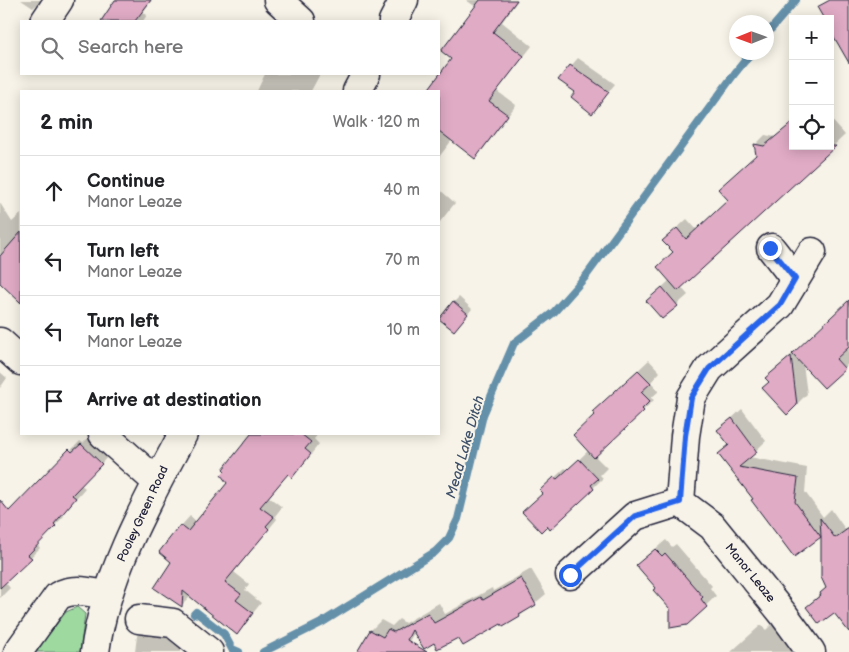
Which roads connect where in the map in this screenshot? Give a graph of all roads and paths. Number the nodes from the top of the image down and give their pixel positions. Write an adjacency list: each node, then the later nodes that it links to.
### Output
1 (59, 0): 4 (street)
2 (278, 0): 5 (street)
3 (404, 0): 6 (street)
4 (46, 20)
5 (300, 20)
6 (394, 20)
7 (365, 75): 8 (street)
8 (358, 90)
9 (770, 248): 11 (street)
10 (812, 252): 11 (street)
11 (795, 279): 17 (street)
12 (0, 342): 13 (street)
13 (20, 360)
14 (104, 435): 16 (street)
15 (182, 435): 16 (street, Pooley Green Road)
16 (157, 482): 19 (street, Pooley Green Road)
17 (680, 502): 18 (street); 24 (street, Manor Leaze)
18 (570, 575)
19 (106, 595): 21 (street); 22 (street, Pooley Green Road)
20 (139, 619): 23 (street)
21 (18, 652)
22 (95, 652)
23 (209, 652)
24 (811, 652)

